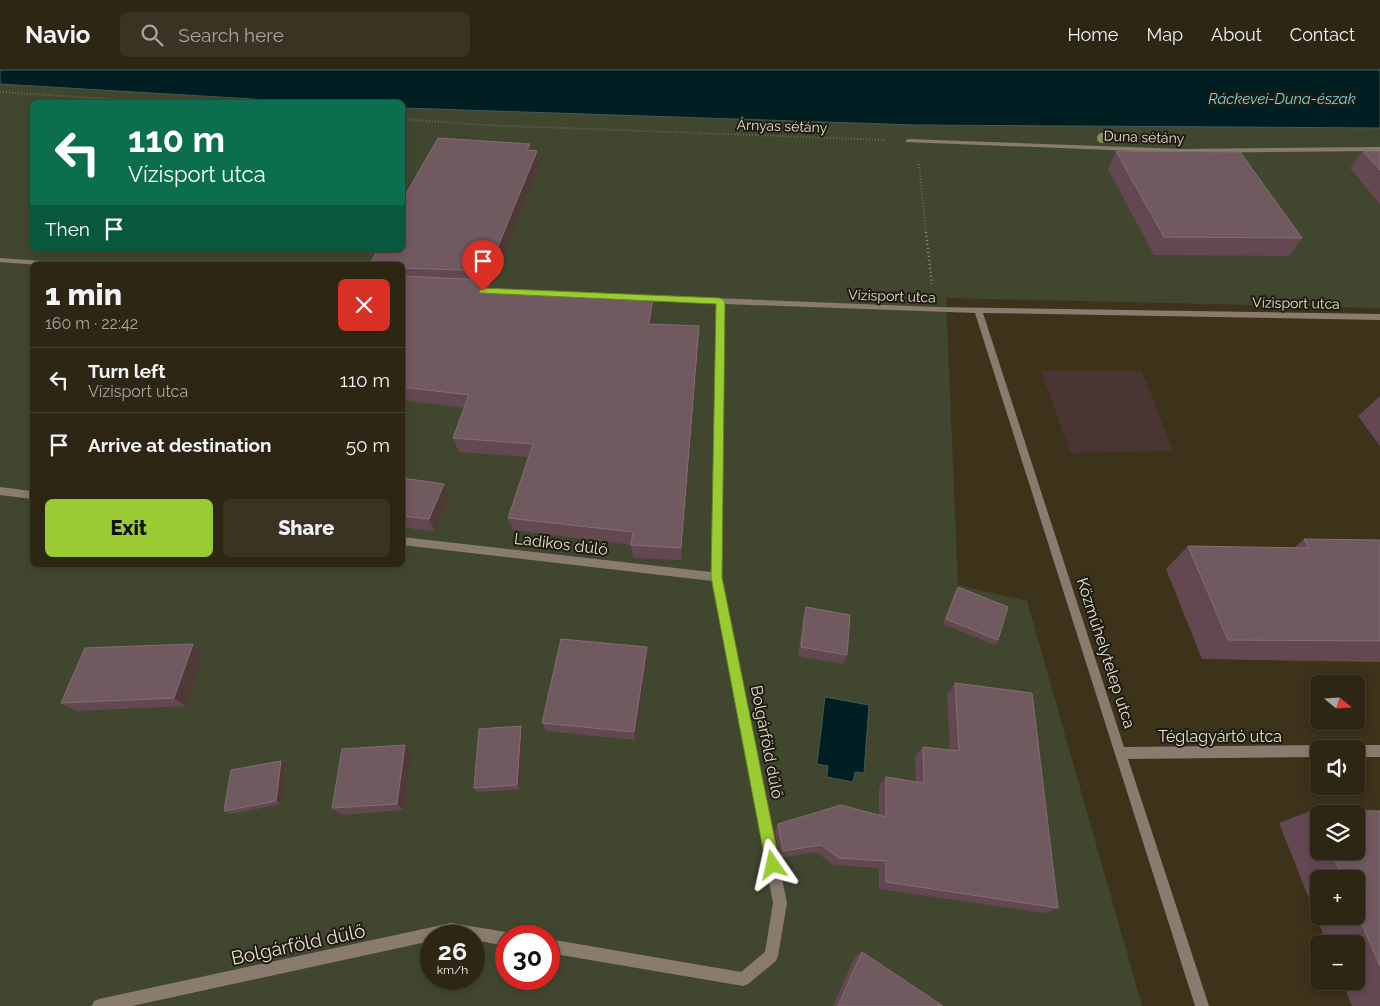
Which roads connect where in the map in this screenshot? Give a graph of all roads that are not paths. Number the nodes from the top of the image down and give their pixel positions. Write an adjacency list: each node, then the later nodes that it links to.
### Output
1 (908, 141): 2 (street, Duna sétány)
2 (1380, 148)
3 (0, 260): 4 (street)
4 (30, 262)
5 (612, 296): 6 (street, Vízisport utca)
6 (720, 301): 7 (street, Vízisport utca); 12 (street, Bolgárföld dűlő)
7 (978, 311): 8 (street, Vízisport utca); 16 (street, Közműhelytelep utca)
8 (1380, 317)
9 (0, 491): 10 (street)
10 (30, 495)
11 (405, 541): 12 (street, Ladikos dűlő)
12 (716, 577): 18 (street, Bolgárföld dűlő)
13 (1365, 751): 14 (street)
14 (1380, 751)
15 (1310, 752): 16 (street, Téglagyártó utca)
16 (1122, 753): 20 (street, Közműhelytelep utca)
17 (495, 938): 19 (street, Bolgárföld dűlő)
18 (560, 948)
19 (99, 1006)
20 (1202, 1006)

